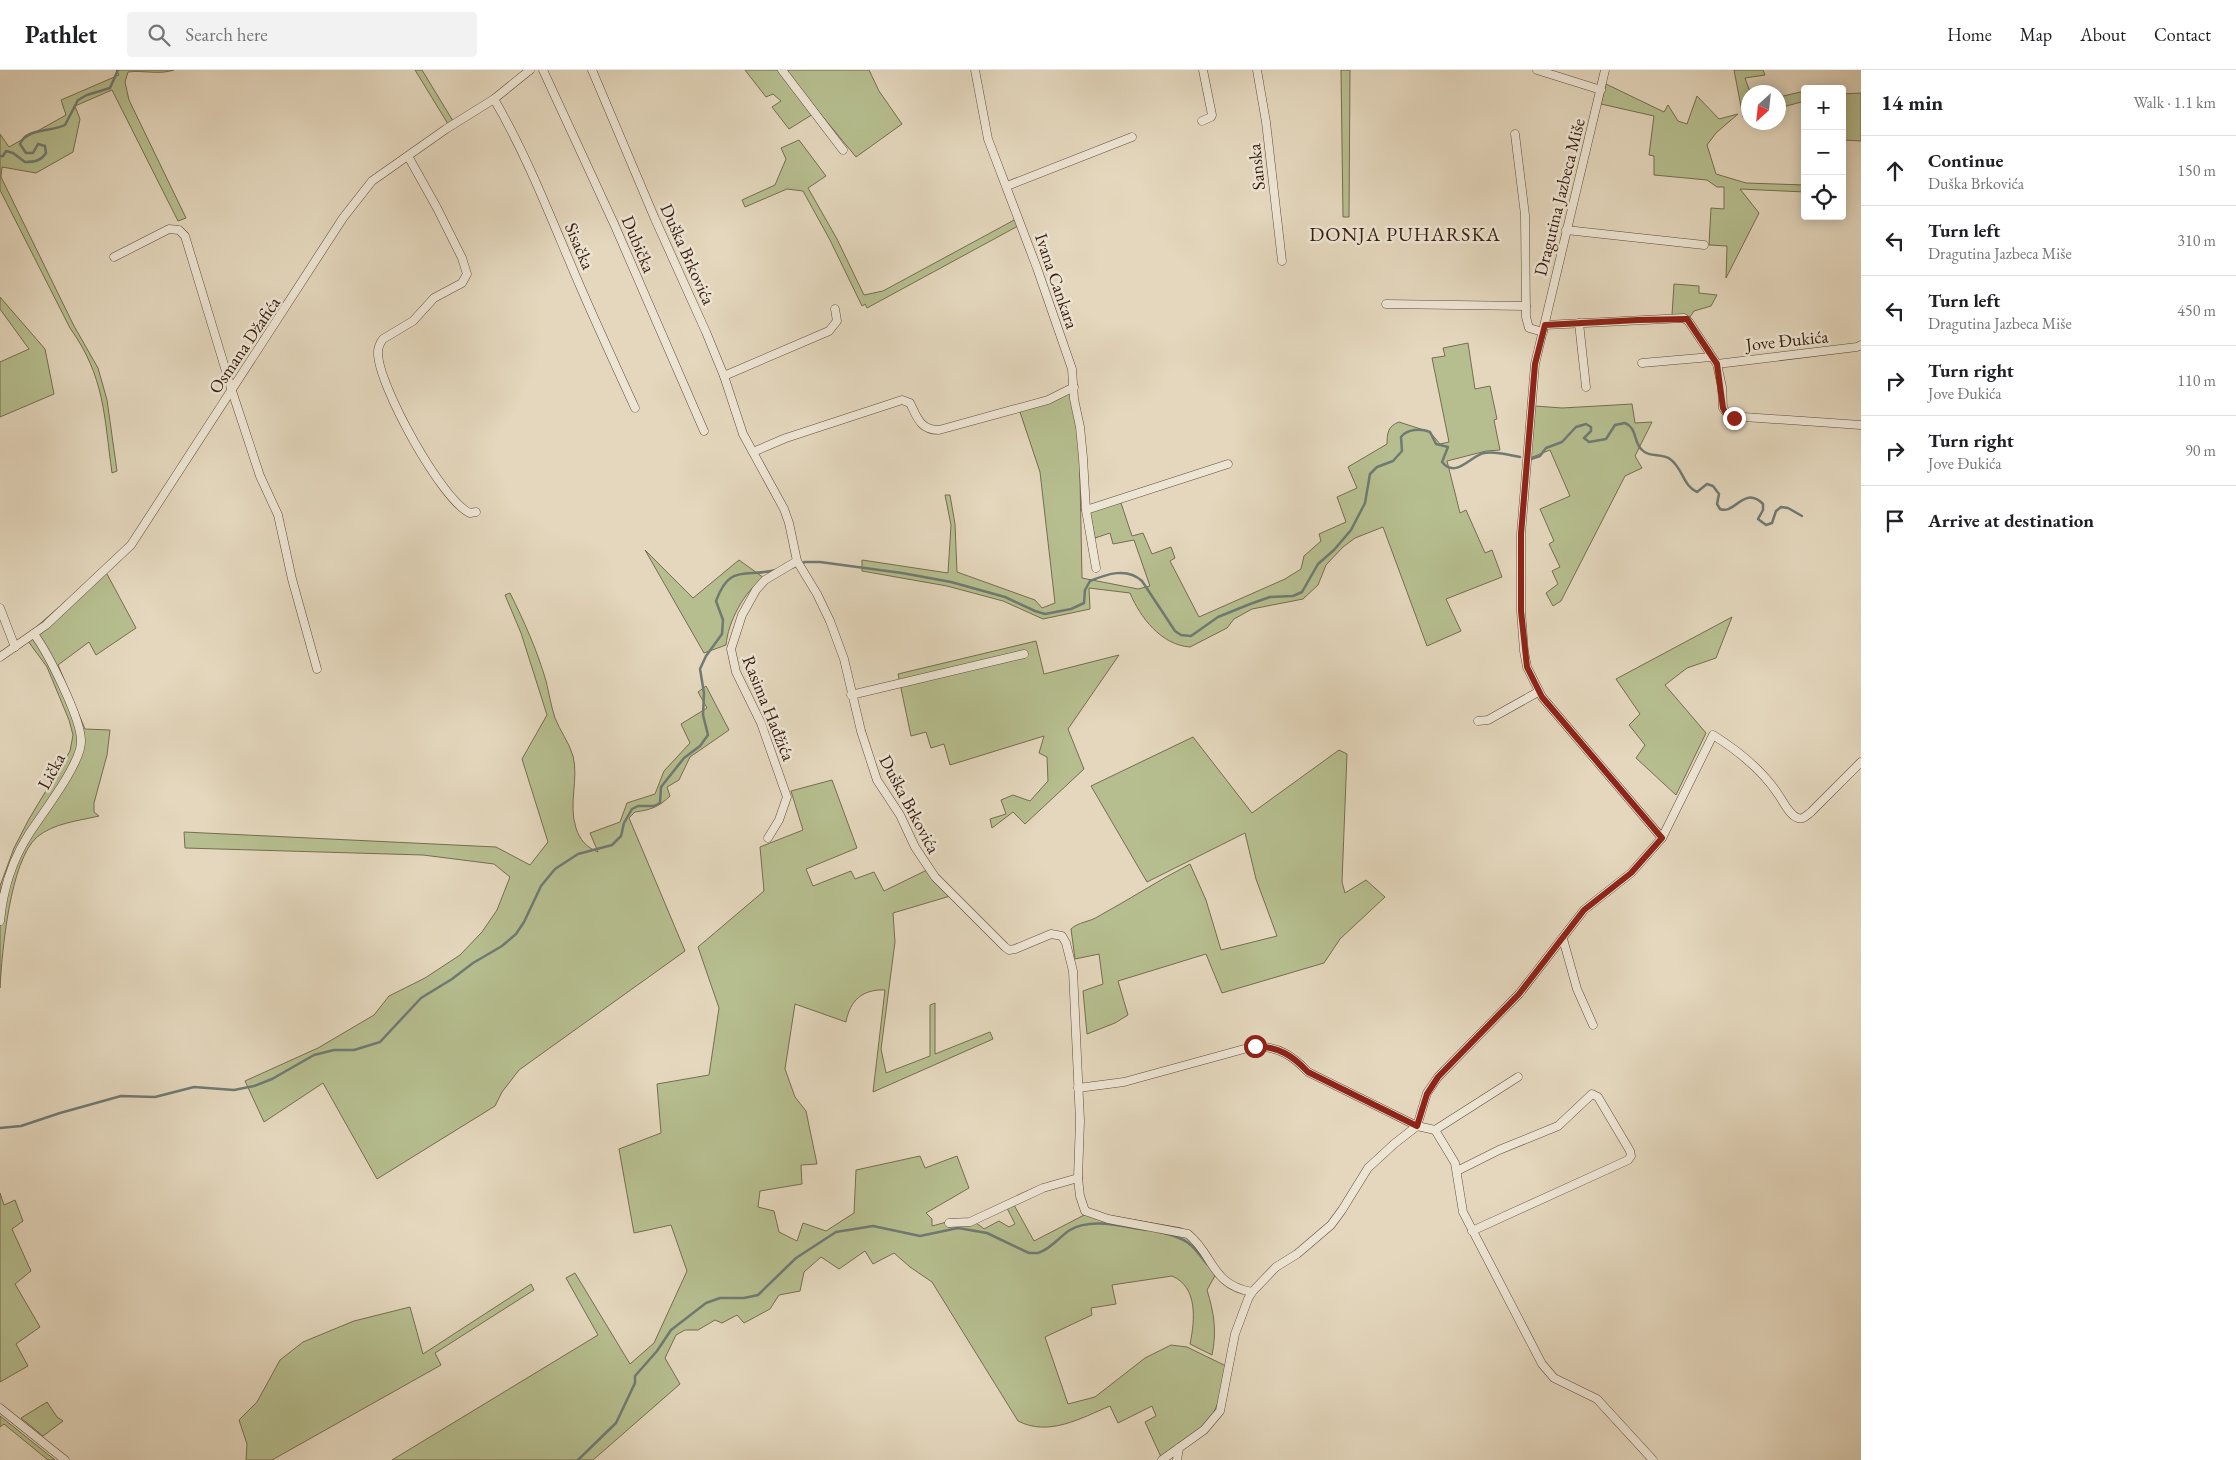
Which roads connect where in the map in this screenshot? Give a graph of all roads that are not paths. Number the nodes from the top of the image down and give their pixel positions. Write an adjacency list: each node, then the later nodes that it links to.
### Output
1 (530, 70): 11 (street, Osmana Džafića)
2 (543, 70): 37 (street, Dubička)
3 (592, 70): 31 (street, Duška Brkovića)
4 (782, 70): 15 (street)
5 (975, 70): 17 (street, Ivana Cankara)
6 (1203, 70): 12 (street)
7 (1257, 70): 21 (street, Sanska)
8 (1537, 70): 10 (street)
9 (1606, 70): 10 (street, Dragutina Jazbeca Miše)
10 (1601, 90): 18 (street, Dragutina Jazbeca Miše)
11 (494, 98): 16 (street, Osmana Džafića); 35 (street, Sisačka)
12 (1202, 121)
13 (1515, 134): 23 (street, Dragutina Jazbeca Miše)
14 (1132, 137): 17 (street)
15 (843, 150)
16 (408, 156): 34 (street, Osmana Džafića); 41 (street)
17 (1007, 186): 32 (street, Ivana Cankara)
18 (1566, 230): 19 (street); 26 (street, Dragutina Jazbeca Miše)
19 (1704, 246)
20 (114, 257): 34 (street)
21 (1282, 261)
22 (1386, 304): 23 (street)
23 (1526, 306): 26 (street, Dragutina Jazbeca Miše)
24 (835, 309): 31 (street)
25 (1579, 322): 26 (street); 28 (street); 33 (street)
26 (1544, 328): 50 (street, Dragutina Jazbeca Miše)
27 (1861, 345): 30 (street, Jove Đukića)
28 (1711, 357): 29 (street); 30 (street)
29 (1642, 363)
30 (1717, 364): 36 (street)
31 (724, 376): 38 (street, Duška Brkovića)
32 (1074, 387): 38 (street); 40 (street, Ivana Cankara)
33 (1586, 387)
34 (232, 391): 45 (street, Osmana Džafića); 49 (street)
35 (635, 408)
36 (1861, 425)
37 (704, 431)
38 (752, 452): 42 (street, Duška Brkovića)
39 (1228, 464): 40 (street)
40 (1086, 510): 43 (street, Ivana Cankara)
41 (476, 512)
42 (797, 561): 51 (street, Duška Brkovića); 54 (street, Rasima Hađžića)
43 (1096, 568)
44 (0, 608): 46 (street)
45 (34, 634): 46 (street, Osmana Džafića); 56 (street, Lička)
46 (15, 647): 48 (street, Osmana Džafića)
47 (1024, 654): 51 (street)
48 (0, 657)
49 (318, 669)
50 (1538, 692): 52 (street); 55 (street, Dragutina Jazbeca Miše)
51 (851, 695): 60 (street, Duška Brkovića)
52 (1478, 721)
53 (1861, 762): 55 (street)
54 (768, 838)
55 (1662, 838): 57 (street)
56 (0, 921)
57 (1563, 939): 58 (street); 61 (street)
58 (1592, 1025)
59 (1518, 1077): 62 (street)
60 (1078, 1088): 61 (street); 64 (street, Duška Brkovića)
61 (1417, 1126): 62 (street); 67 (street)
62 (1435, 1130): 63 (street)
63 (1457, 1171): 66 (street); 66 (street)
64 (1078, 1178): 65 (street); 67 (street, Duška Brkovića)
65 (949, 1223)
66 (1472, 1231): 73 (street)
67 (1252, 1292): 69 (street)
68 (0, 1408): 70 (street)
69 (1179, 1448): 71 (street); 72 (street)
70 (65, 1460)
71 (1162, 1460)
72 (1177, 1460)
73 (1653, 1460)

